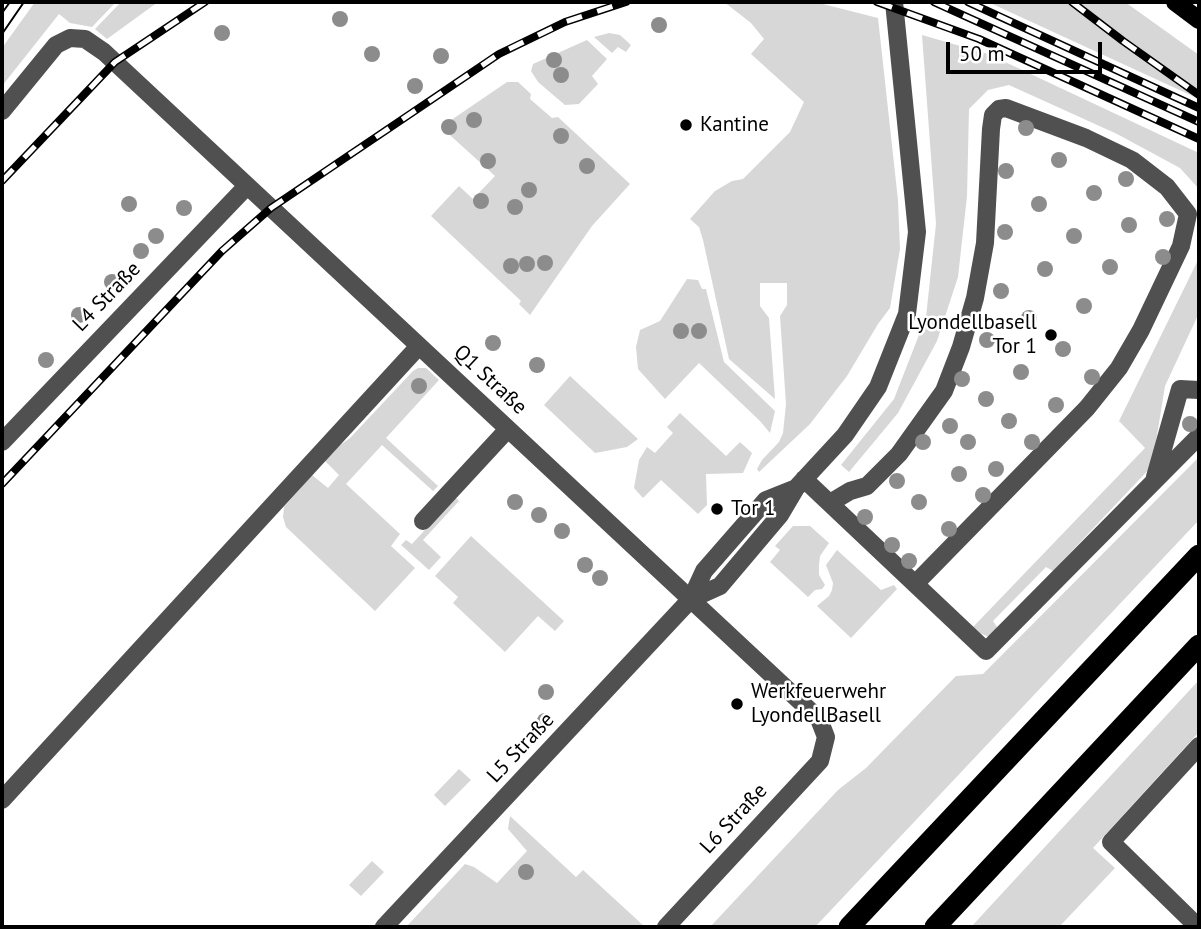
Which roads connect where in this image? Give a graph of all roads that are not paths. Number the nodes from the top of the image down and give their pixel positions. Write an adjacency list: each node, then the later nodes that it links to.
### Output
1 (894, 2): 12 (street)
2 (1175, 2): 3 (main road)
3 (1199, 20)
4 (2, 111): 5 (street, Q1 Straße)
5 (247, 186): 6 (street, Q1 Straße); 10 (street, L4 Straße)
6 (419, 346): 8 (street, Q1 Straße); 21 (street)
7 (1199, 390): 11 (street)
8 (508, 429): 14 (street); 17 (street, Q1 Straße)
9 (1199, 436): 11 (street)
10 (2, 442)
11 (1154, 481): 16 (street)
12 (800, 483): 13 (street); 17 (street); 17 (street)
13 (830, 503): 16 (street); 16 (street)
14 (423, 521)
15 (1199, 555): 24 (highway)
16 (915, 584)
17 (691, 599): 19 (street, Q1 Straße); 22 (street, L5 Straße)
18 (1199, 645): 25 (highway)
19 (826, 737): 23 (street, L6 Straße)
20 (1199, 746): 26 (street)
21 (2, 800)
22 (384, 927)
23 (666, 927)
24 (849, 927)
25 (935, 927)
26 (1198, 927)

